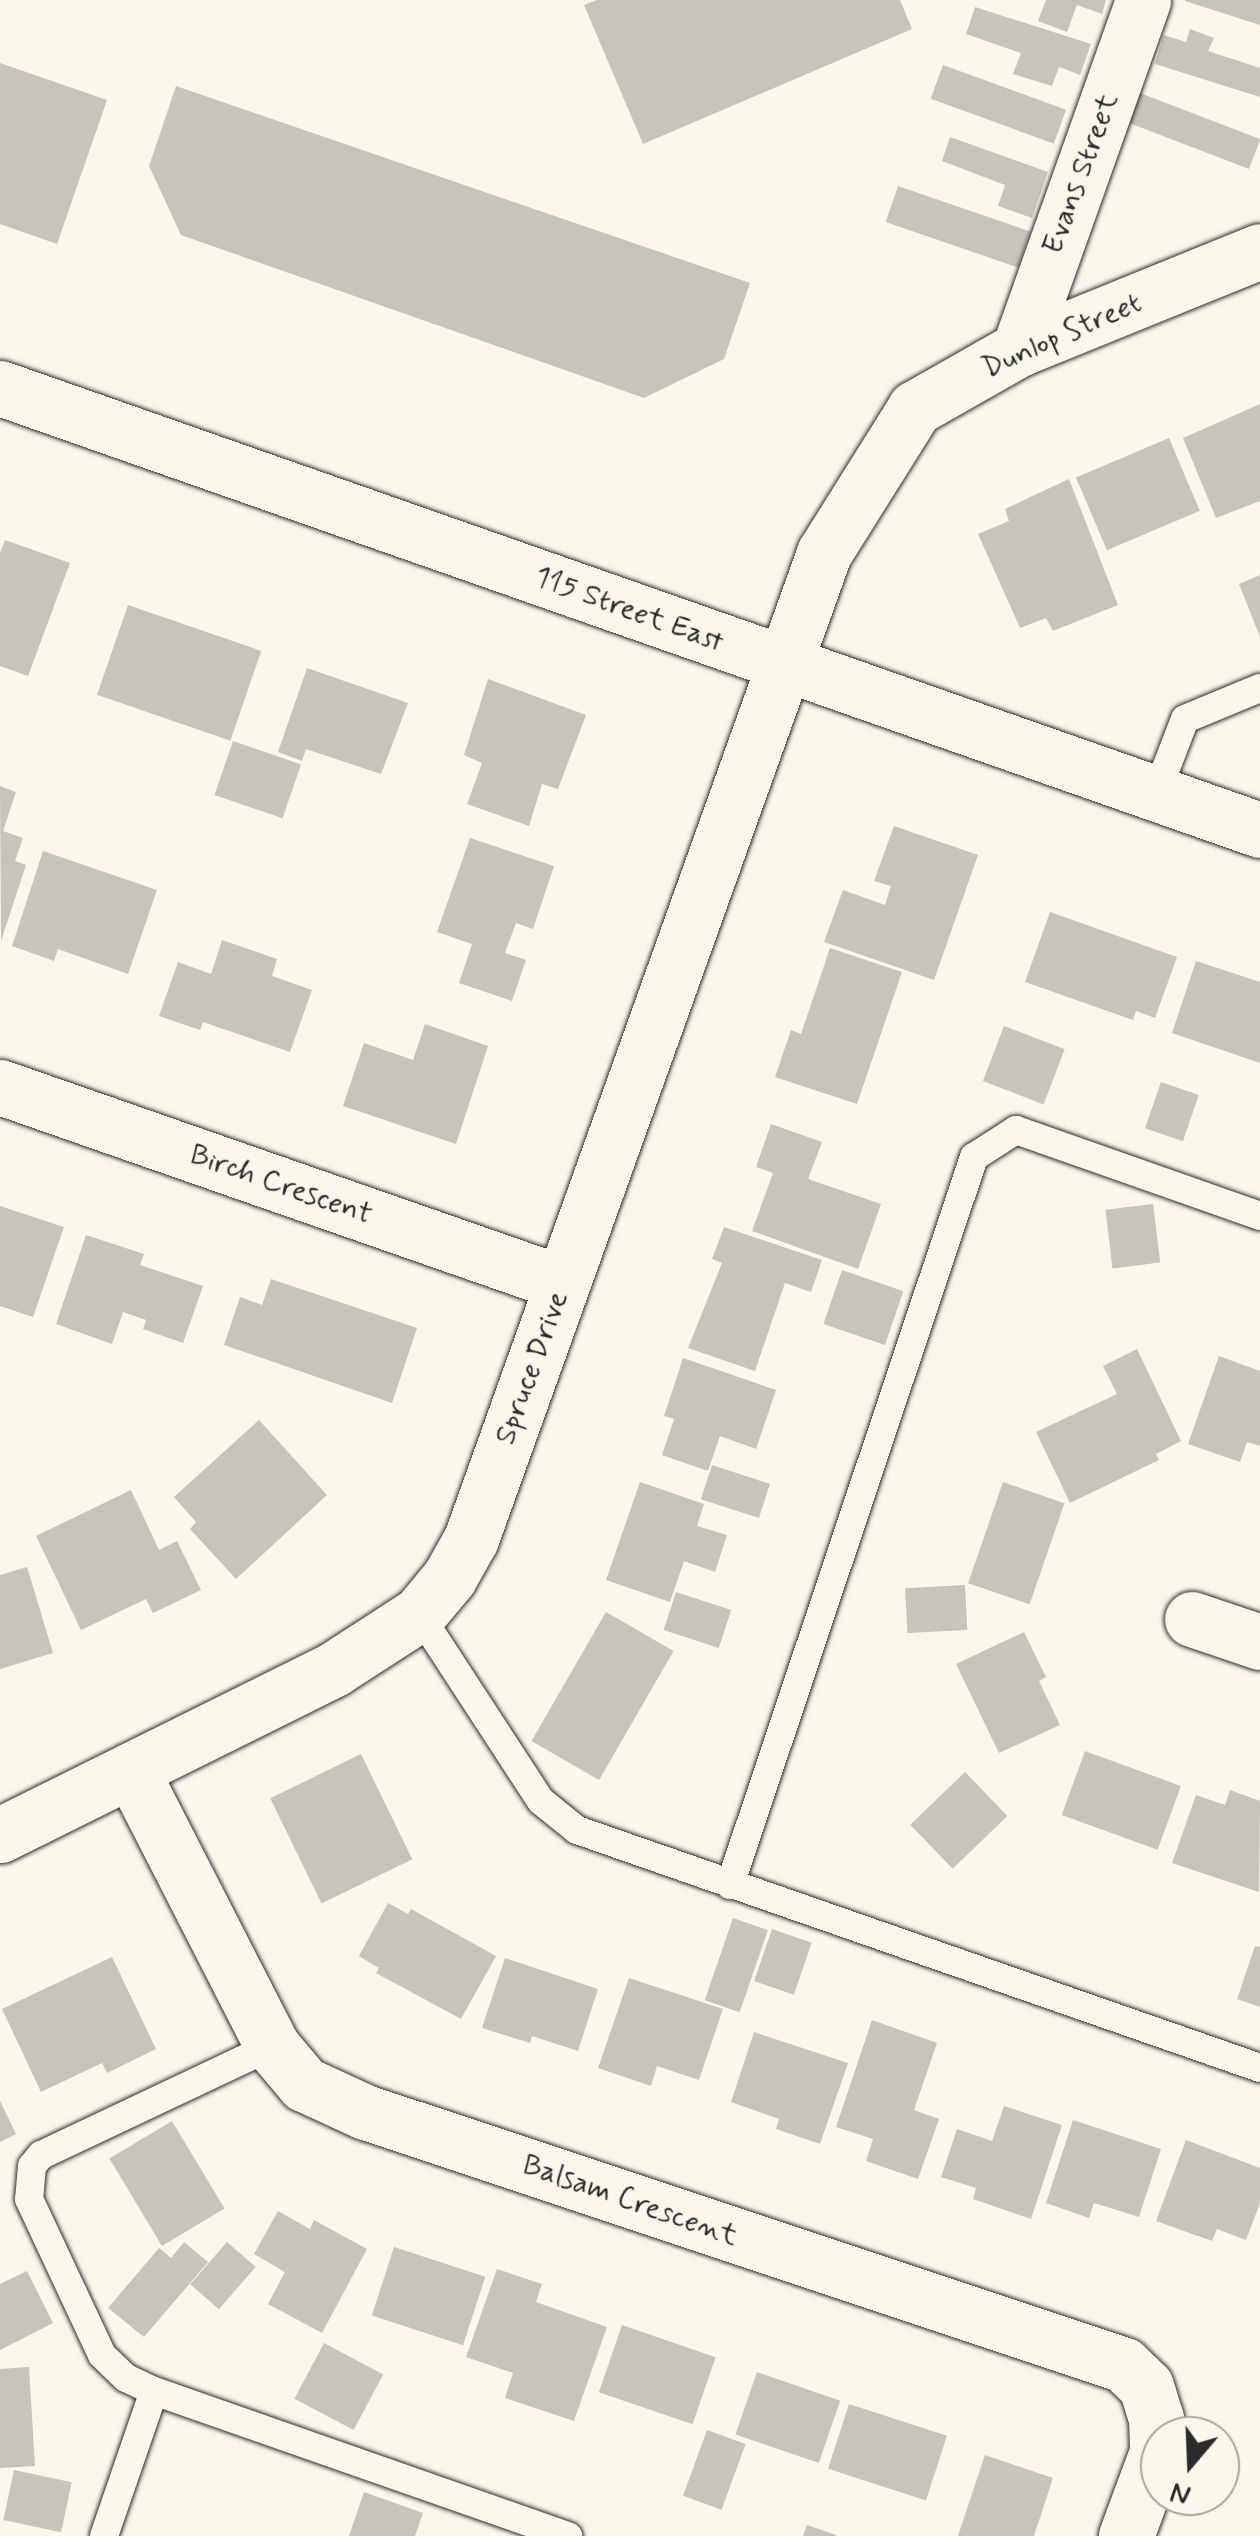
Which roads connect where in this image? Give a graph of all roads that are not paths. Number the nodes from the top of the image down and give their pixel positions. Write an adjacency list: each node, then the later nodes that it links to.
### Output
1 (1143, 0): 3 (street, Evans Street)
2 (1260, 252): 3 (street, Dunlop Street)
3 (1019, 349): 5 (street, Dunlop Street)
4 (0, 388): 5 (street, 115 Street East)
5 (782, 665): 7 (street, 115 Street East); 11 (street, Spruce Drive)
6 (1260, 688): 7 (lane)
7 (1156, 794): 8 (street, 115 Street East)
8 (1260, 830)
9 (0, 1086): 11 (street, Birch Crescent)
10 (1260, 1216): 17 (lane)
11 (562, 1284): 12 (street, Spruce Drive)
12 (418, 1614): 15 (street, Spruce Drive); 17 (lane)
13 (1192, 1619): 14 (street)
14 (1260, 1642)
15 (131, 1770): 16 (street, Spruce Drive); 18 (street, Balsam Crescent)
16 (0, 1835)
17 (730, 1885): 19 (lane)
18 (272, 2046): 20 (lane); 23 (street, Balsam Crescent)
19 (1260, 2068)
20 (154, 2390): 21 (lane); 22 (lane)
21 (104, 2536)
22 (568, 2536)
23 (1126, 2536)

